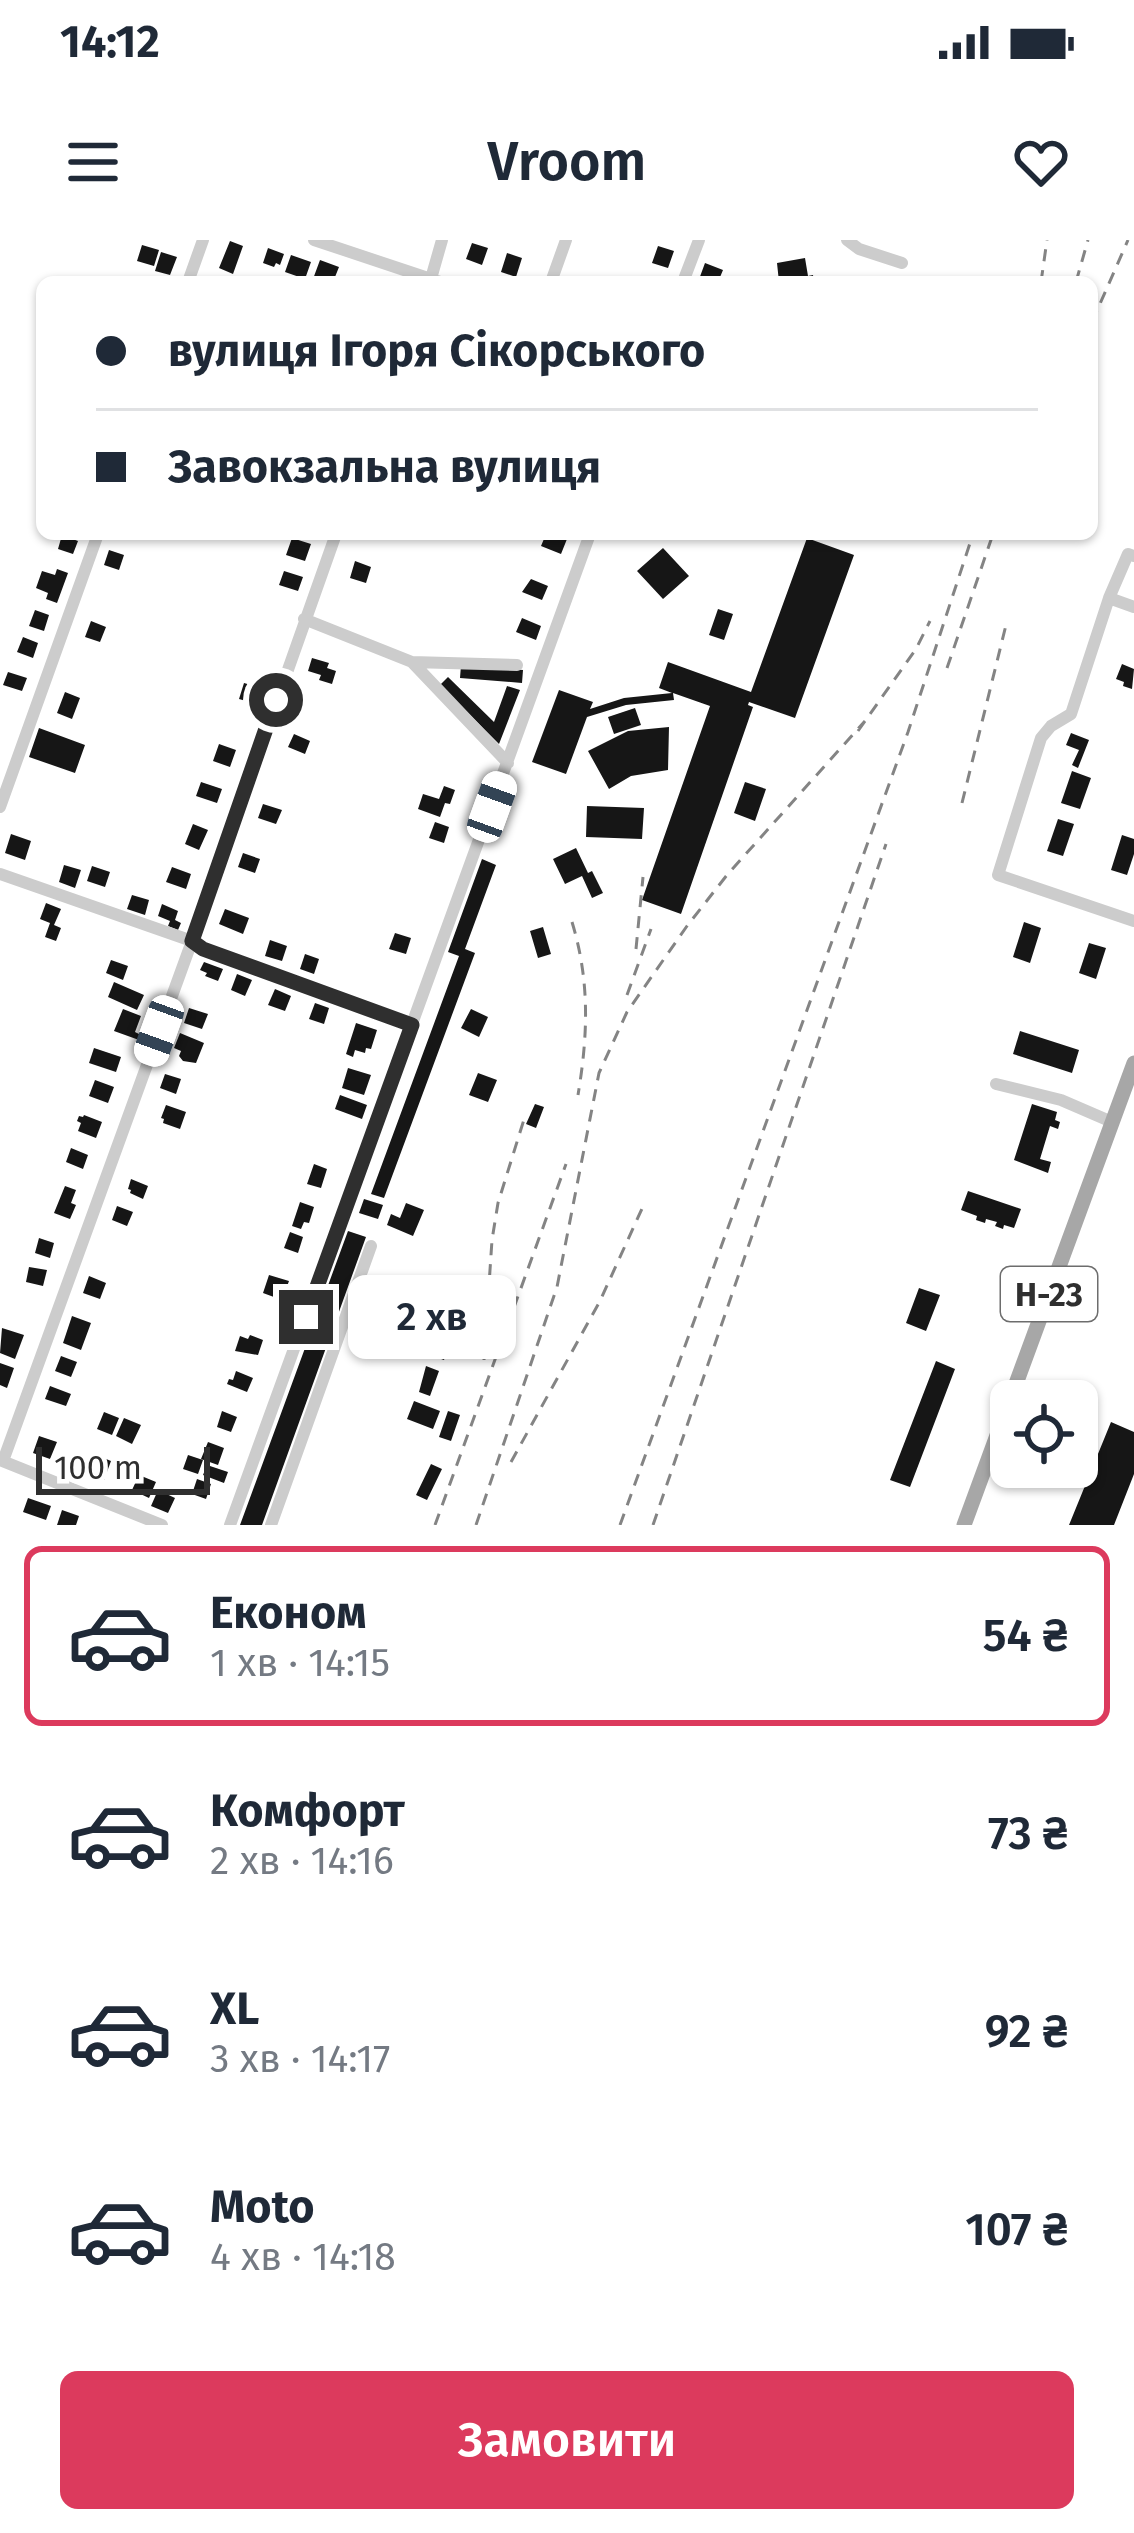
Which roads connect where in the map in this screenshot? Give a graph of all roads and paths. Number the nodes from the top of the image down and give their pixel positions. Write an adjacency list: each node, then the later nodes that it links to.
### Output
1 (203, 240): 8 (street)
2 (314, 240): 9 (street)
3 (442, 240): 10 (street)
4 (566, 240): 11 (street)
5 (699, 240): 12 (street)
6 (847, 240): 7 (street)
7 (902, 263)
8 (190, 276)
9 (419, 276)
10 (435, 276)
11 (553, 276)
12 (685, 276)
13 (1134, 538): 17 (street)
14 (96, 540): 24 (street)
15 (333, 540): 20 (street)
16 (588, 540): 23 (street)
17 (1131, 555): 18 (street)
18 (1109, 598): 19 (street); 26 (street)
19 (1134, 607)
20 (304, 619): 21 (street); 27 (street)
21 (412, 662): 22 (street); 23 (street)
22 (517, 665)
23 (508, 763): 28 (street)
24 (0, 807)
25 (0, 874): 27 (street)
26 (1134, 921)
27 (192, 941): 28 (street); 33 (street)
28 (412, 1025): 35 (street)
29 (1134, 1064): 31 (main road, Н-23)
30 (996, 1084): 31 (street)
31 (1112, 1122): 37 (main road, Н-23)
32 (371, 1246): 36 (street)
33 (2, 1461): 34 (street)
34 (163, 1525)
35 (230, 1525)
36 (271, 1525)
37 (964, 1525)

